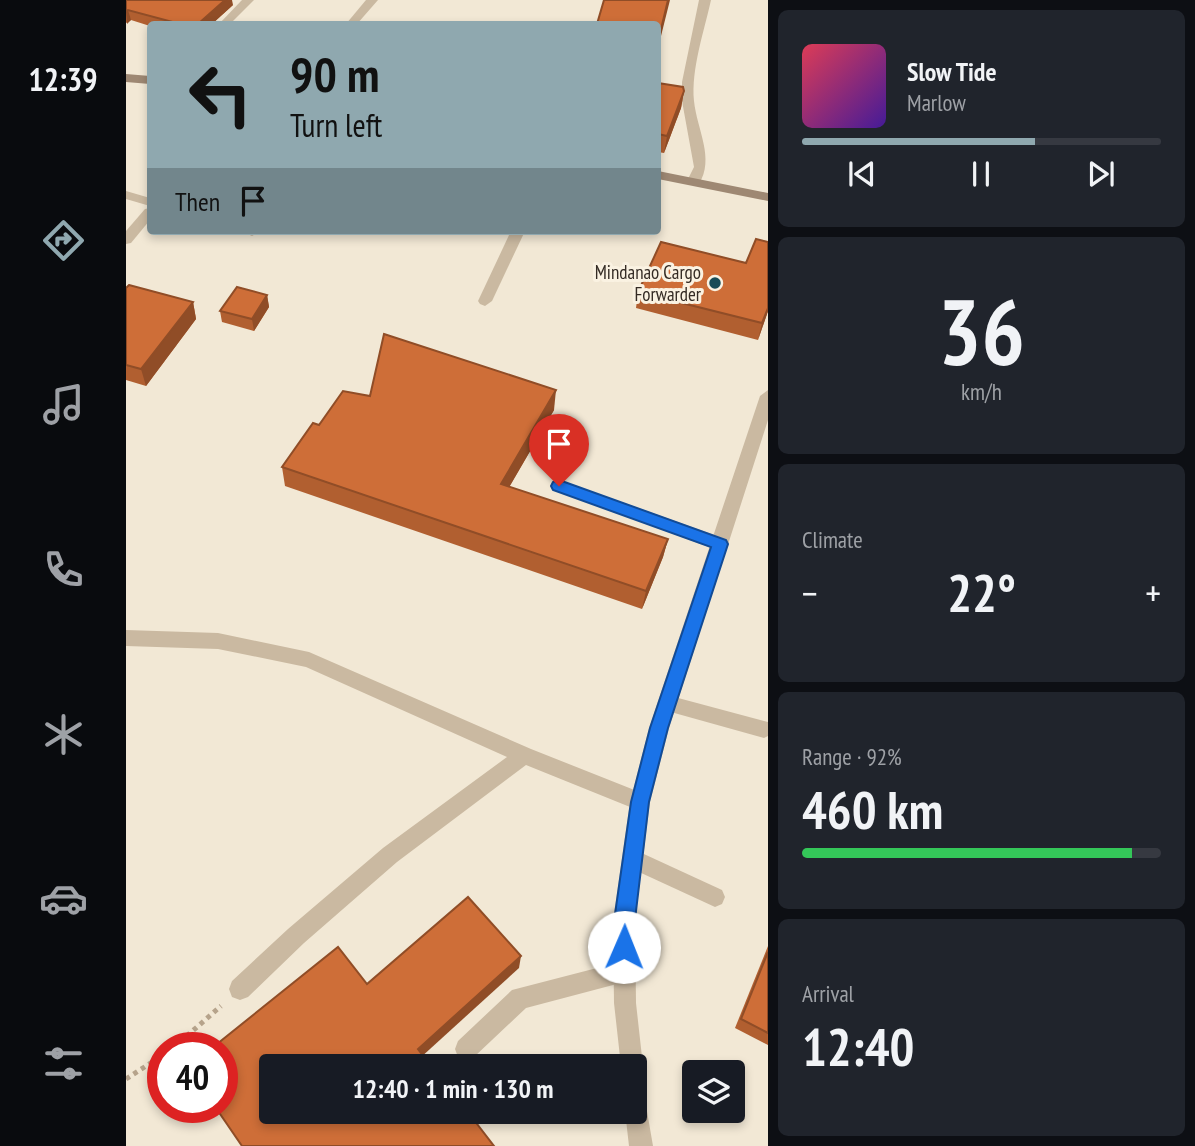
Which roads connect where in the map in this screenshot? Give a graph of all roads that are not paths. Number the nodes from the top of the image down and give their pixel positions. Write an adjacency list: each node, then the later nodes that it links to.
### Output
1 (248, 0): 4 (street)
2 (372, 0): 5 (street)
3 (705, 0): 9 (street)
4 (227, 21)
5 (354, 21)
6 (126, 78): 7 (main road)
7 (147, 80)
8 (661, 175): 9 (main road)
9 (694, 181): 11 (main road)
10 (126, 195): 12 (street)
11 (768, 197)
12 (147, 201)
13 (147, 216): 15 (street)
14 (516, 235): 16 (street)
15 (126, 240)
16 (485, 301)
17 (768, 396): 19 (street)
18 (559, 486): 19 (street)
19 (720, 544): 21 (street)
20 (126, 638): 23 (street)
21 (667, 704): 22 (street); 24 (street)
22 (764, 729)
23 (524, 755): 24 (street); 28 (street)
24 (640, 802): 25 (street)
25 (633, 859): 26 (street); 27 (street)
26 (715, 897)
27 (624, 972): 29 (street); 30 (street)
28 (240, 989)
29 (466, 1049)
30 (631, 1054)
31 (638, 1124): 32 (street)
32 (641, 1146)

